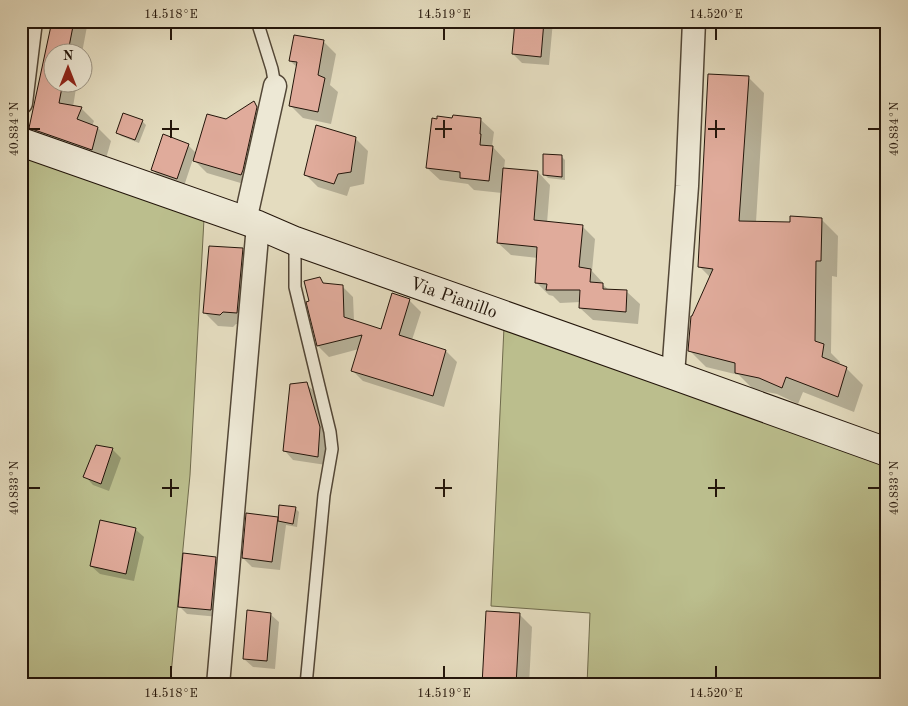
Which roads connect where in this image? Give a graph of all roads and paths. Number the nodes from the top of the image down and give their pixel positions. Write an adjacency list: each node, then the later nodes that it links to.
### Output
1 (31, 21): 5 (street)
2 (257, 21): 4 (lane)
3 (694, 21): 9 (street)
4 (275, 86): 7 (street)
5 (21, 103)
6 (21, 142): 7 (street, Via Pianillo)
7 (251, 223): 8 (street, Via Pianillo); 11 (street)
8 (295, 241): 9 (street, Via Pianillo); 12 (lane)
9 (673, 374): 10 (street, Via Pianillo)
10 (887, 452)
11 (218, 685)
12 (306, 685)

